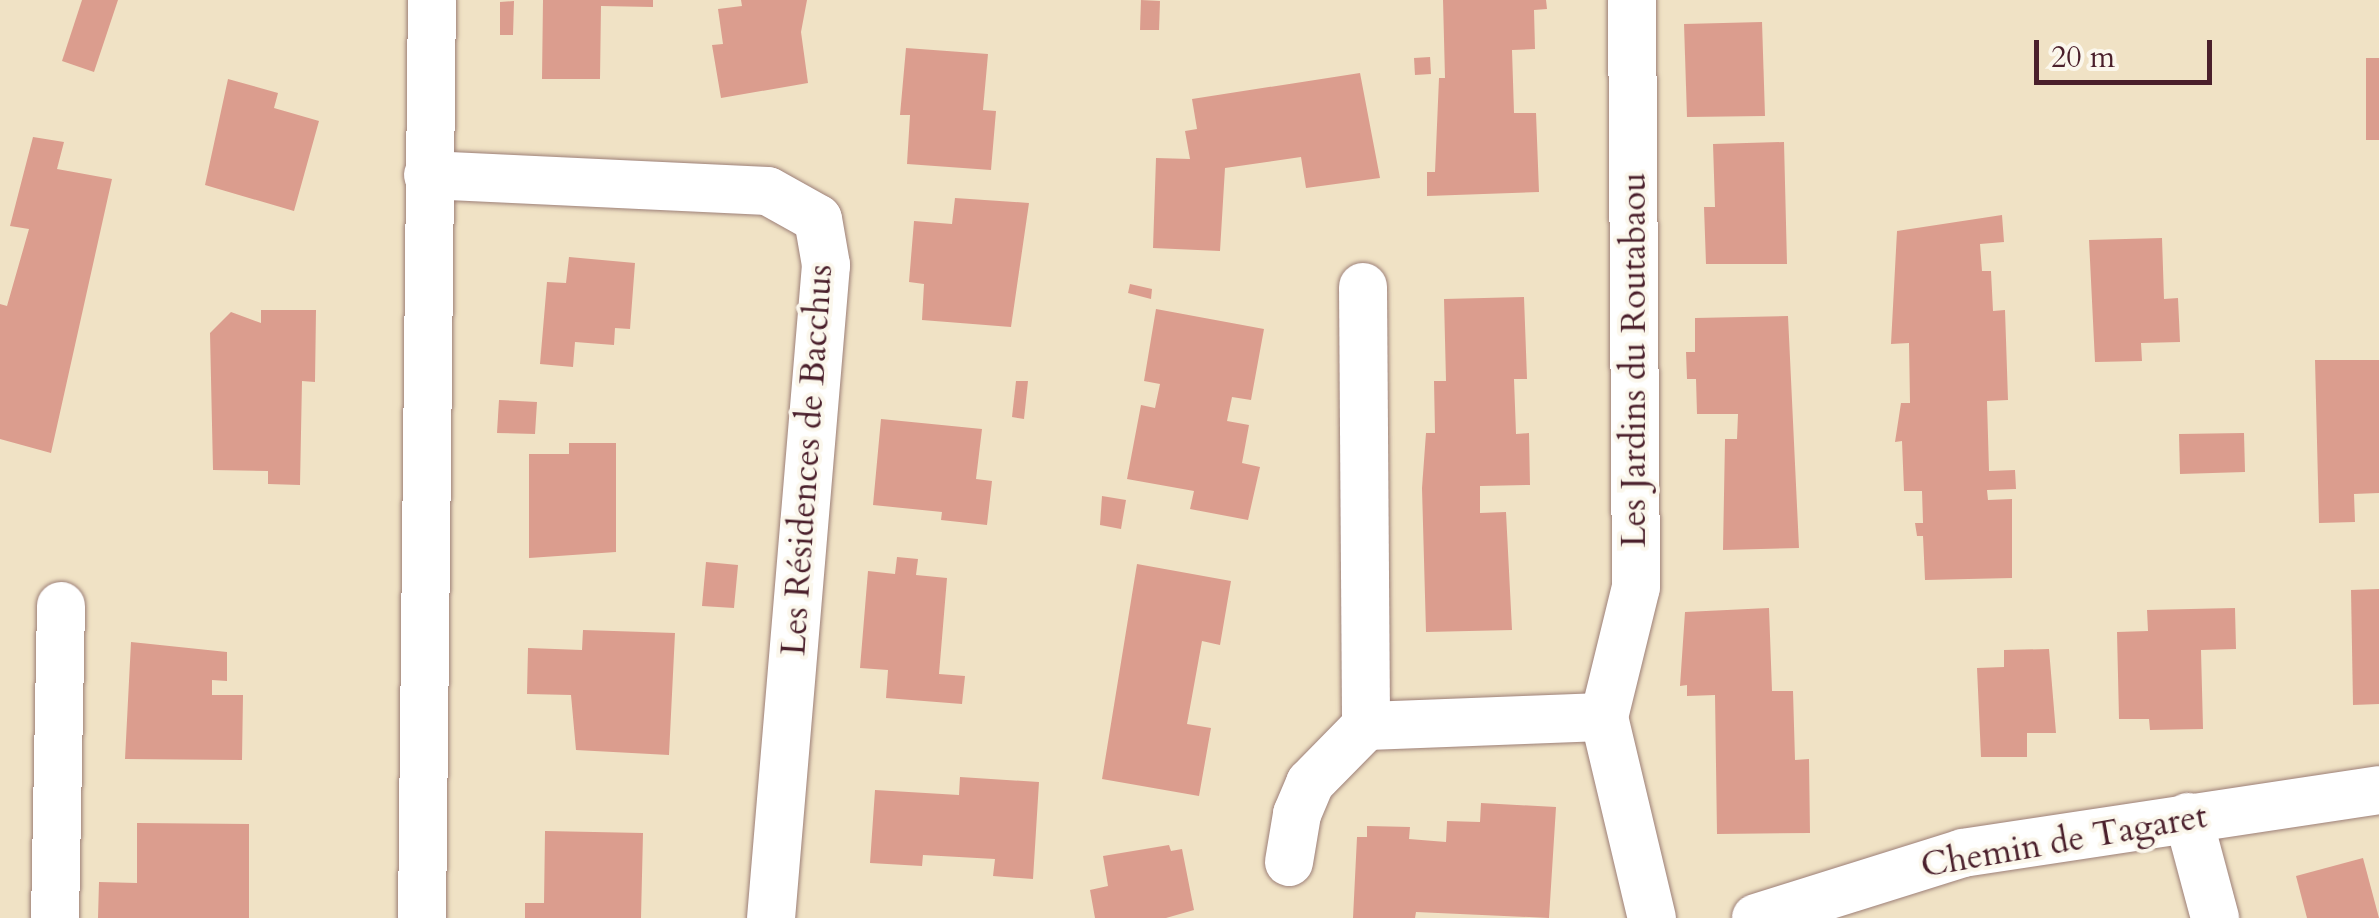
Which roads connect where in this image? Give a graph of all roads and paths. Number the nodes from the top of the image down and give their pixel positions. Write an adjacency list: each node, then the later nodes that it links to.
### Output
1 (432, 0): 3 (street)
2 (1632, 0): 6 (street, Les Jardins du Routabaou)
3 (428, 175): 12 (street); 13 (street, Les Résidences de Bacchus)
4 (1363, 288): 7 (street)
5 (61, 606): 11 (street)
6 (1604, 716): 7 (street); 14 (street, Les Jardins du Routabaou)
7 (1366, 726): 10 (street)
8 (2379, 790): 9 (street, Chemin de Tagaret)
9 (2188, 817): 15 (street, Chemin de Tagaret); 16 (street)
10 (1290, 862)
11 (55, 918)
12 (422, 918)
13 (772, 918)
14 (1652, 918)
15 (1756, 918)
16 (2215, 918)

